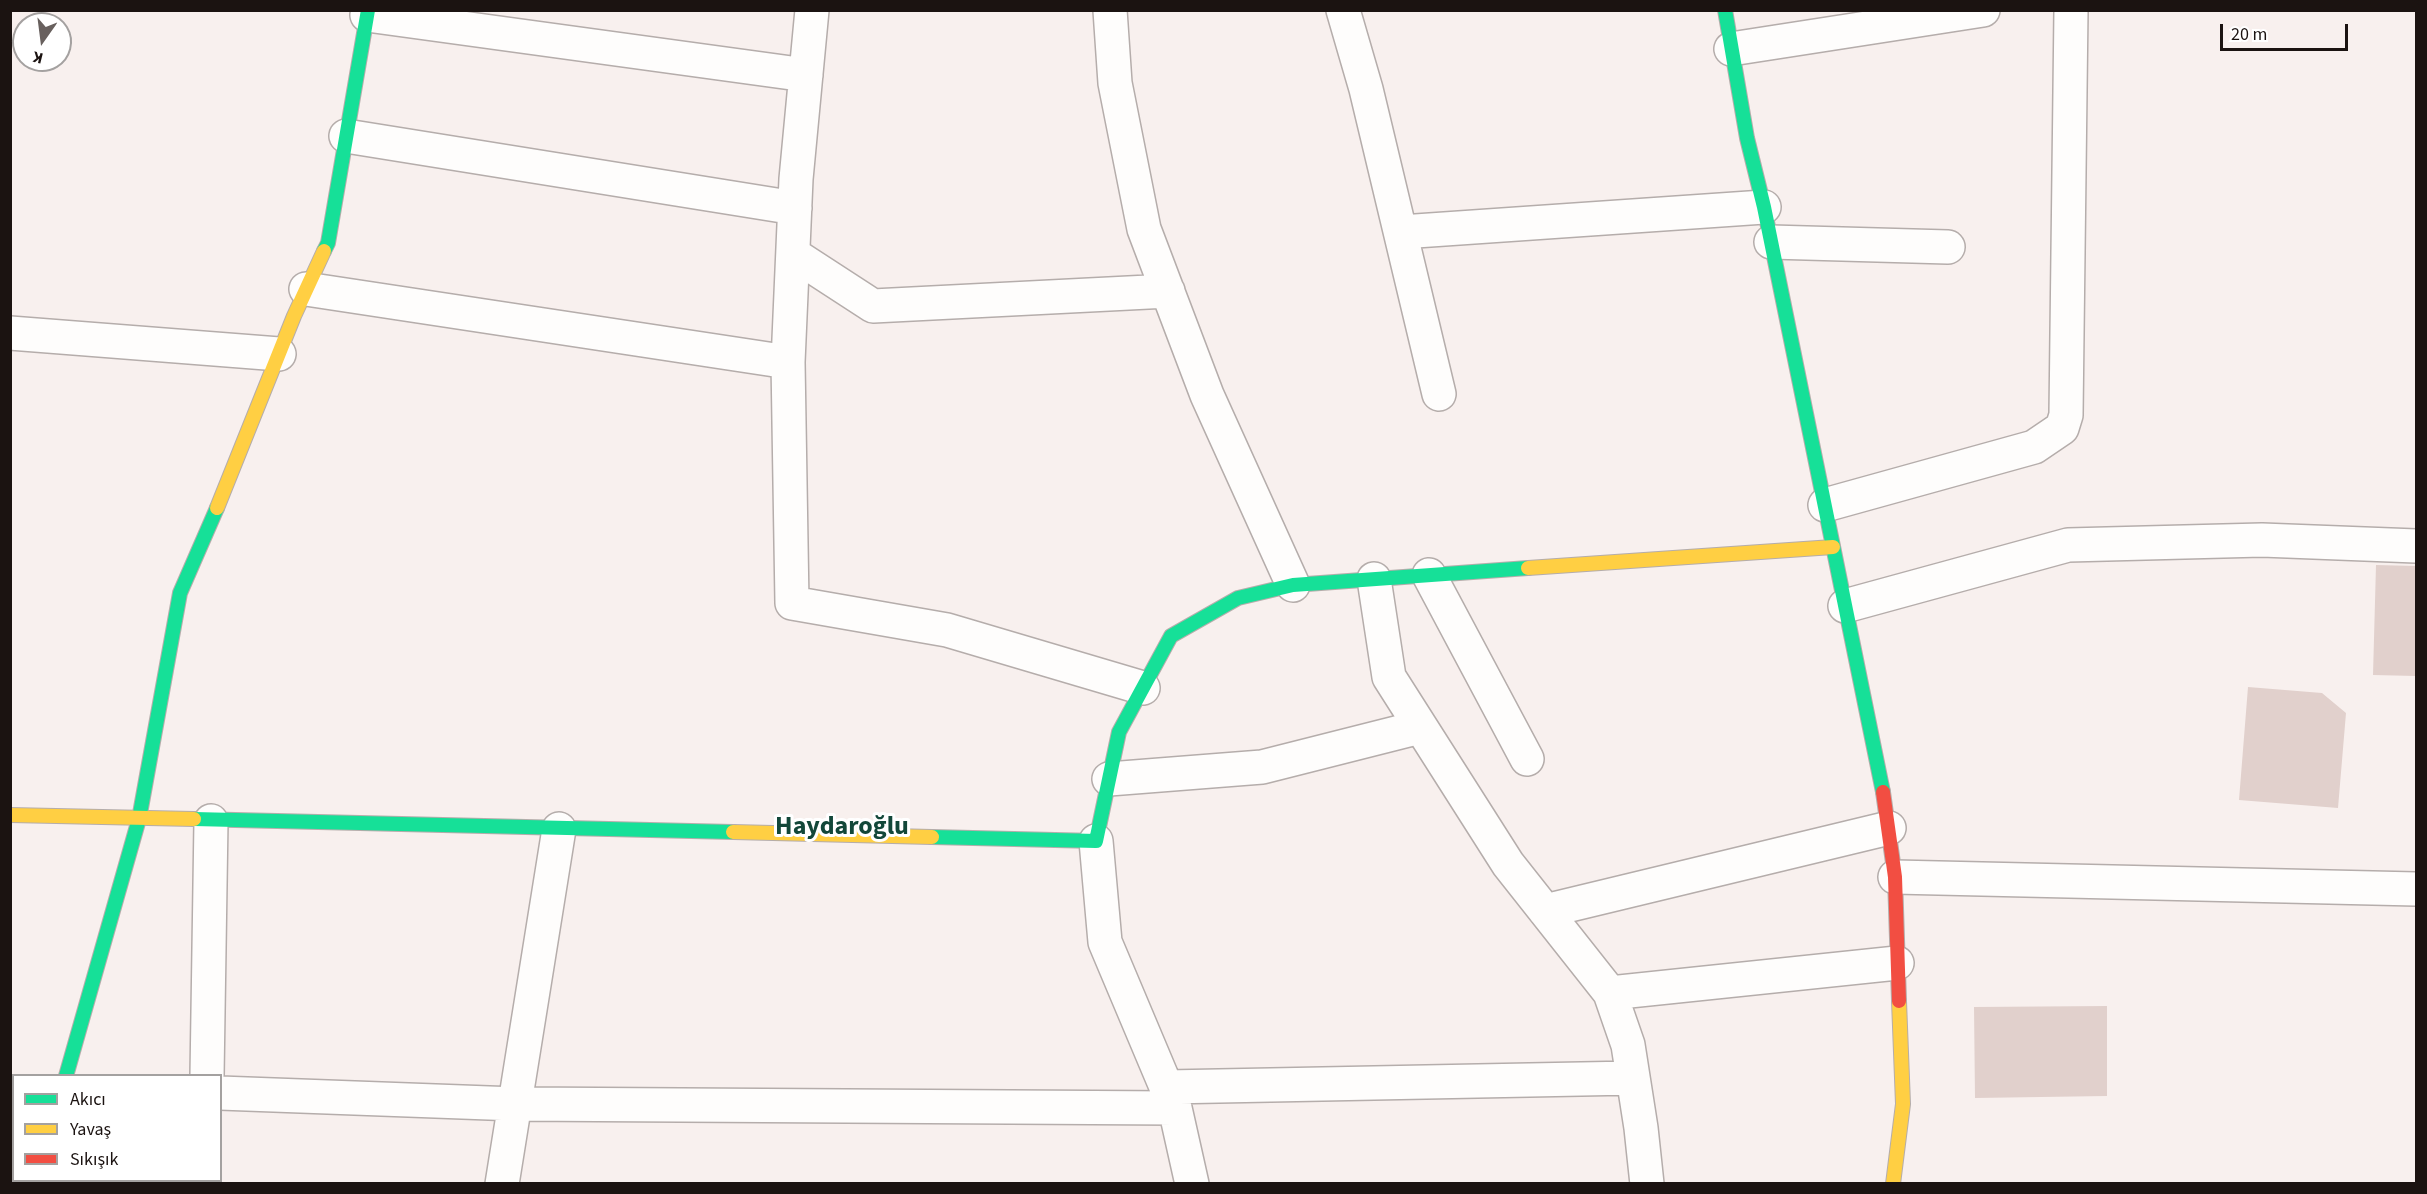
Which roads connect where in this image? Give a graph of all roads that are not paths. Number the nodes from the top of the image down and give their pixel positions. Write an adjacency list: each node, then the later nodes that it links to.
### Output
1 (812, 10): 9 (street)
2 (1110, 10): 18 (street)
3 (1343, 10): 13 (street)
4 (1725, 10): 8 (main road)
5 (1983, 10): 8 (street)
6 (2071, 10): 23 (street)
7 (367, 13): 9 (street); 10 (main road)
8 (1731, 49): 11 (main road)
9 (806, 75): 12 (street)
10 (346, 136): 12 (street); 17 (main road)
11 (1764, 207): 13 (street); 14 (main road)
12 (795, 208): 16 (street)
13 (1401, 232): 22 (street)
14 (1771, 242): 15 (street); 23 (main road)
15 (1948, 247)
16 (793, 254): 18 (street); 21 (street)
17 (306, 289): 20 (main road); 21 (street)
18 (1168, 291): 28 (street)
19 (10, 333): 20 (street)
20 (279, 354): 35 (main road)
21 (788, 362): 30 (street)
22 (1439, 394)
23 (1825, 505): 25 (main road)
24 (2416, 546): 29 (street)
25 (1833, 547): 26 (main road); 29 (main road)
26 (1430, 575): 27 (main road); 32 (street)
27 (1374, 579): 28 (main road); 31 (street)
28 (1293, 585): 30 (main road)
29 (1845, 606): 37 (main road)
30 (1143, 687): 33 (main road)
31 (1420, 728): 33 (street); 42 (street)
32 (1527, 759)
33 (1109, 779): 39 (main road)
34 (10, 815): 35 (main road)
35 (139, 819): 36 (main road); 45 (main road)
36 (211, 820): 38 (main road); 46 (street)
37 (1889, 828): 40 (main road); 42 (street)
38 (559, 830): 39 (main road); 50 (street)
39 (1095, 841): 49 (street)
40 (1894, 877): 41 (street); 43 (main road)
41 (2416, 889)
42 (1545, 911): 44 (street)
43 (1897, 963): 44 (street); 54 (main road)
44 (1610, 993): 47 (street)
45 (67, 1074)
46 (207, 1074)
47 (1633, 1078): 49 (street); 53 (street)
48 (222, 1093): 50 (street)
49 (1171, 1098): 50 (street); 52 (street)
50 (516, 1104): 51 (street)
51 (502, 1184)
52 (1192, 1184)
53 (1647, 1184)
54 (1893, 1184)

